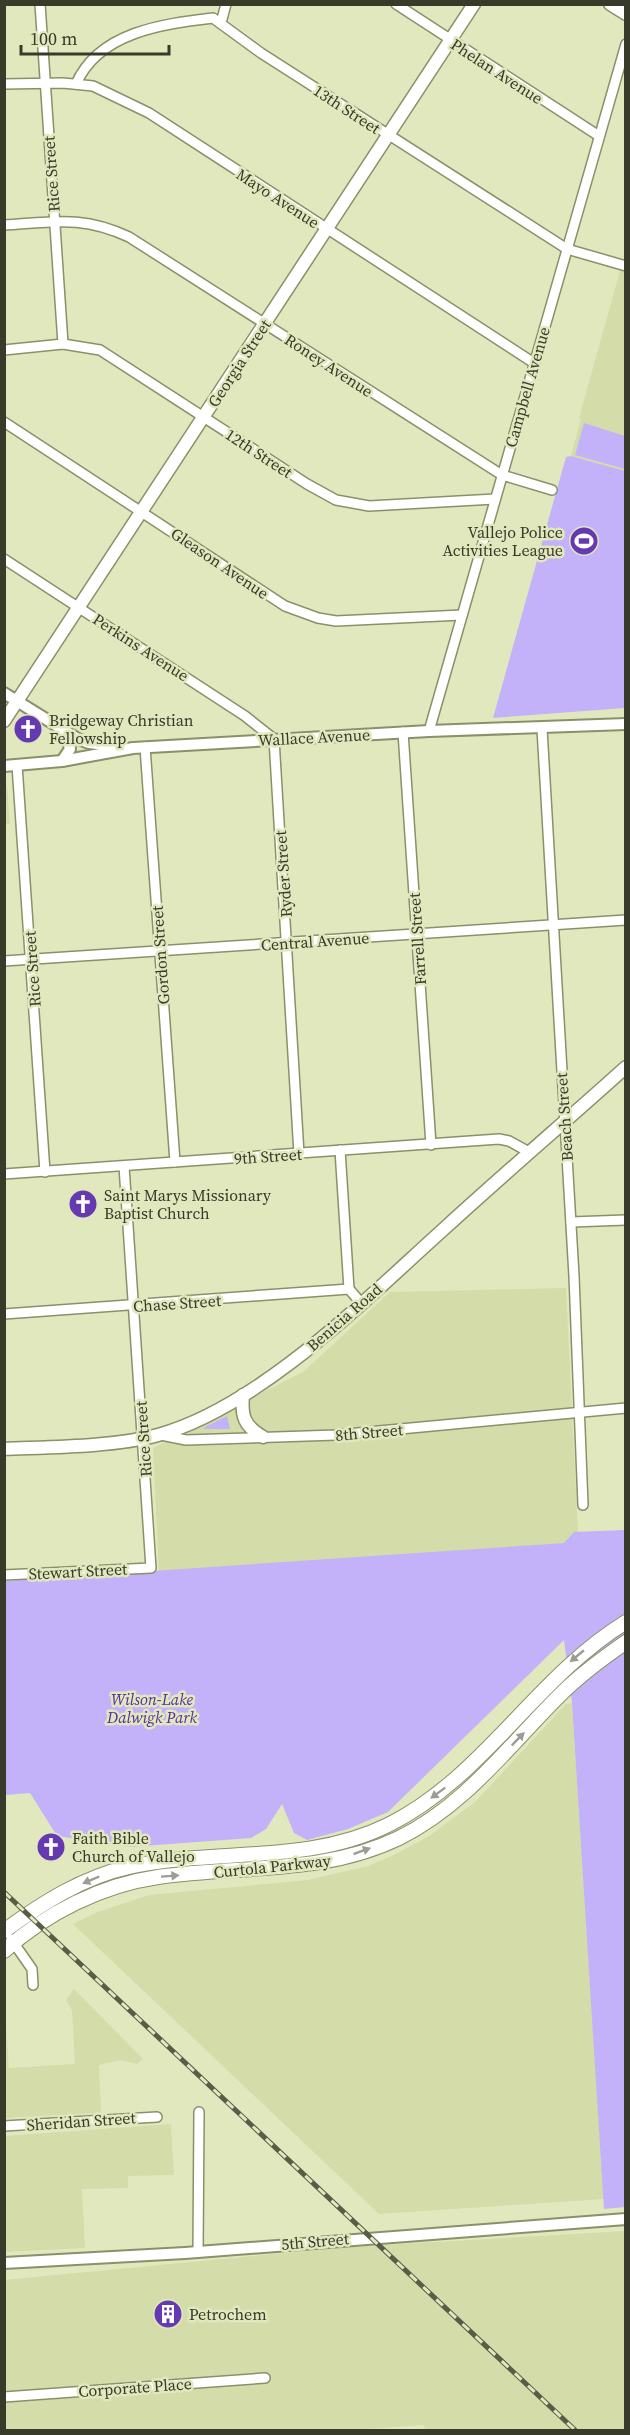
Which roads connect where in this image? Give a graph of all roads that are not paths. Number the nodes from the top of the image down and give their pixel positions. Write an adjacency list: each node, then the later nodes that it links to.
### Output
1 (40, 4): 10 (street, Rice Street)
2 (226, 4): 7 (street)
3 (396, 4): 8 (street, Phelan Avenue)
4 (474, 4): 8 (main road, Georgia Street)
5 (610, 4): 6 (main road)
6 (626, 14)
7 (221, 23): 12 (street); 13 (street, 13th Street)
8 (450, 40): 13 (main road, Georgia Street); 14 (street, Phelan Avenue)
9 (626, 44): 14 (street, Campbell Avenue)
10 (45, 83): 11 (street, Mayo Avenue); 12 (street, Mayo Avenue); 15 (street, Rice Street)
11 (4, 84)
12 (76, 84): 17 (street, Mayo Avenue)
13 (387, 135): 17 (main road, Georgia Street); 18 (street, 13th Street)
14 (599, 136): 18 (street, Campbell Avenue)
15 (55, 222): 16 (street, Roney Avenue); 20 (street, Roney Avenue); 21 (street, Rice Street)
16 (4, 225)
17 (326, 229): 20 (main road, Georgia Street); 23 (street, Mayo Avenue)
18 (567, 249): 19 (street, 13th Street); 23 (street, Campbell Avenue)
19 (626, 266)
20 (264, 323): 24 (main road, Georgia Street); 26 (street, Roney Avenue)
21 (63, 344): 22 (street, 12th Street); 24 (street, 12th Street)
22 (4, 350)
23 (534, 363): 26 (street, Campbell Avenue)
24 (204, 417): 28 (street, 12th Street); 29 (main road, Georgia Street)
25 (4, 422): 29 (street, Gleason Avenue)
26 (502, 475): 27 (street, Roney Avenue); 28 (street, Campbell Avenue)
27 (552, 490)
28 (495, 500): 32 (street, Campbell Avenue)
29 (142, 511): 31 (main road, Georgia Street); 32 (street, Gleason Avenue)
30 (4, 559): 31 (street, Perkins Avenue)
31 (79, 607): 34 (main road, Georgia Street); 41 (street, Perkins Avenue)
32 (462, 615): 38 (street, Campbell Avenue)
33 (4, 693): 34 (street)
34 (17, 702): 35 (main road, Georgia Street); 39 (street)
35 (4, 721)
36 (626, 724): 37 (street, Wallace Avenue)
37 (542, 729): 38 (street, Wallace Avenue); 48 (street, Beach Street)
38 (429, 731): 40 (street, Wallace Avenue)
39 (66, 732): 43 (street); 44 (street)
40 (403, 732): 41 (street, Wallace Avenue); 49 (street, Farrell Street)
41 (274, 739): 42 (street, Wallace Avenue); 50 (street, Ryder Street)
42 (146, 747): 43 (street, Wallace Avenue); 51 (street, Gordon Street)
43 (133, 748): 44 (street, Wallace Avenue)
44 (62, 761): 45 (street, Wallace Avenue)
45 (17, 765): 46 (street, Wallace Avenue); 52 (street, Rice Street)
46 (4, 766)
47 (626, 920): 48 (street, Central Avenue)
48 (553, 925): 49 (street, Central Avenue); 55 (street, Beach Street)
49 (416, 934): 50 (street, Central Avenue); 56 (street, Farrell Street)
50 (288, 944): 51 (street, Central Avenue); 59 (street, Ryder Street)
51 (160, 952): 52 (street, Central Avenue); 60 (street, Gordon Street)
52 (31, 959): 53 (street, Central Avenue); 62 (street, Rice Street)
53 (4, 961)
54 (626, 1067): 55 (main road, Benicia Road)
55 (564, 1123): 58 (main road, Benicia Road); 65 (street, Beach Street)
56 (431, 1145): 57 (street, 9th Street); 58 (street, 9th Street)
57 (340, 1150): 59 (street, 9th Street); 66 (street)
58 (529, 1152): 67 (main road, Benicia Road)
59 (299, 1154): 60 (street, 9th Street)
60 (175, 1162): 61 (street, 9th Street)
61 (124, 1166): 62 (street, 9th Street); 68 (street, Rice Street)
62 (45, 1172): 63 (street, 9th Street)
63 (4, 1174)
64 (626, 1220): 65 (street)
65 (571, 1222): 72 (street, Beach Street)
66 (349, 1289): 67 (street); 68 (street, Chase Street)
67 (361, 1303): 70 (main road, Benicia Road)
68 (132, 1306): 69 (street, Chase Street); 74 (street, Rice Street)
69 (4, 1314)
70 (243, 1395): 73 (main road, Benicia Road); 75 (main road)
71 (626, 1408): 72 (street, 8th Street)
72 (578, 1412): 75 (street, 8th Street); 77 (street, Beach Street)
73 (158, 1435): 74 (main road, Benicia Road); 75 (street, 8th Street)
74 (143, 1437): 76 (main road, Benicia Road); 78 (street, Rice Street)
75 (263, 1437)
76 (4, 1449)
77 (584, 1504)
78 (151, 1568): 79 (street, Stewart Street)
79 (4, 1575)
80 (626, 1622): 82 (main road, Curtola Parkway, one-way to 82)
81 (626, 1642): 82 (main road, Curtola Parkway, one-way to 81)
82 (7, 1939): 83 (street)
83 (33, 1985)
84 (199, 2112): 88 (street)
85 (157, 2117): 86 (street, Sheridan Street)
86 (4, 2126)
87 (626, 2219): 88 (street, 5th Street)
88 (198, 2252): 89 (street, 5th Street)
89 (4, 2263)
90 (265, 2378): 91 (street, Corporate Place)
91 (4, 2397)

